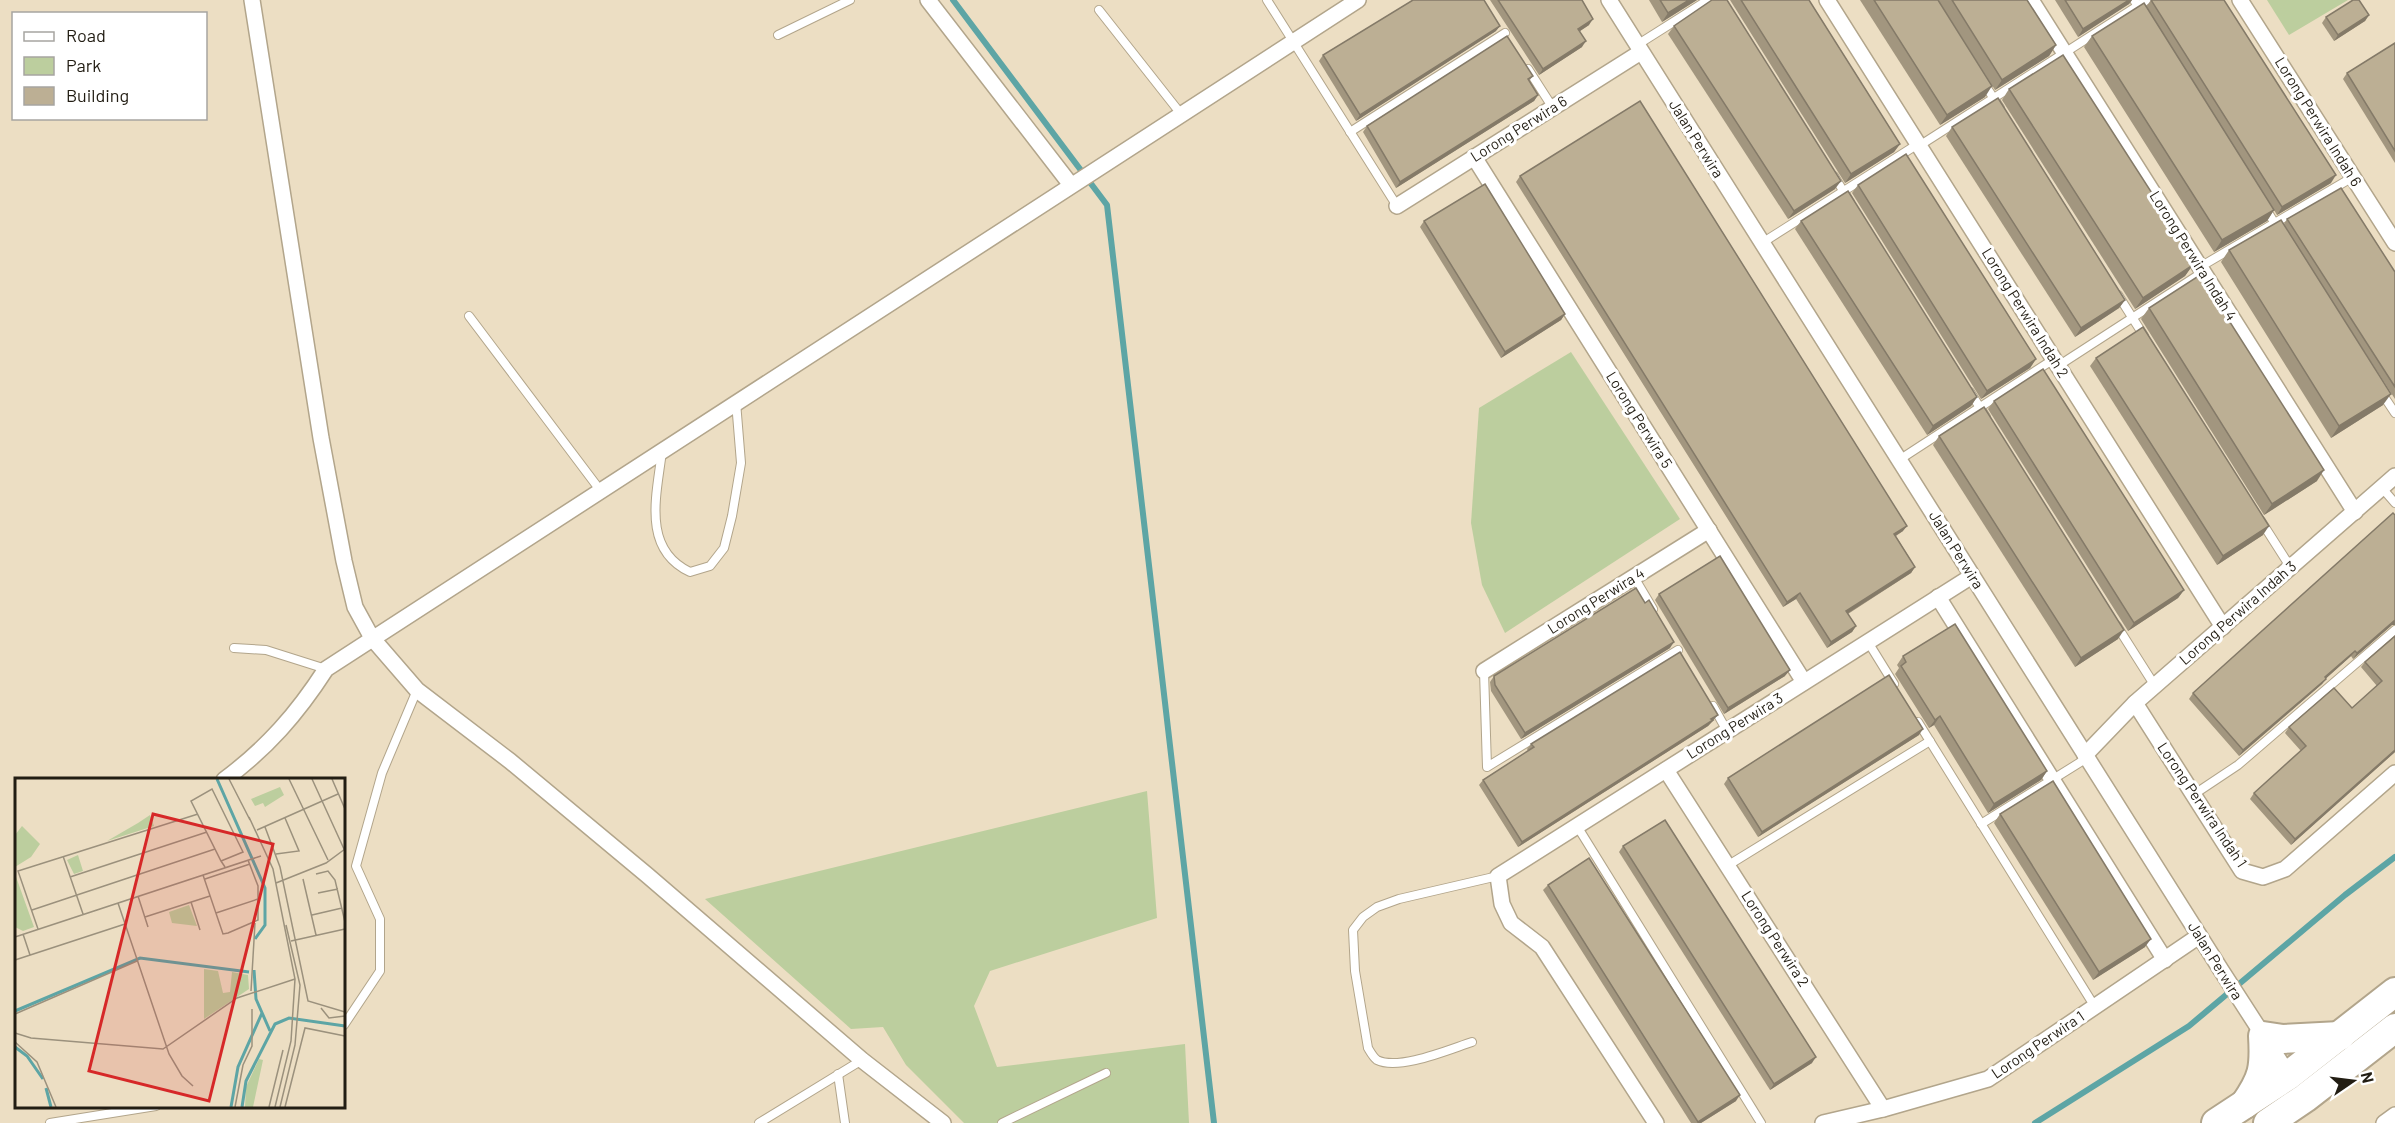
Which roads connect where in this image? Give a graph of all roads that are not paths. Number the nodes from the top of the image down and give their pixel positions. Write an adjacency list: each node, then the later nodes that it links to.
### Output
1 (252, 0): 71 (street)
2 (850, 0): 17 (lane)
3 (928, 0): 33 (street)
4 (1267, 0): 18 (lane)
5 (1358, 0): 18 (street)
6 (1609, 0): 20 (street, Jalan Perwira)
7 (1708, 0): 20 (lane)
8 (1827, 0): 29 (street, Lorong Perwira Indah 2)
9 (2031, 0): 21 (street, Lorong Perwira Indah 4)
10 (2147, 0): 12 (lane)
11 (2240, 0): 32 (street, Lorong Perwira Indah 6)
12 (2136, 3): 15 (lane); 21 (lane)
13 (1099, 10): 26 (lane)
14 (1499, 25): 16 (lane)
15 (2150, 26)
16 (1505, 33): 19 (lane); 28 (lane)
17 (778, 35)
18 (1293, 42): 26 (street); 28 (lane)
19 (1511, 42)
20 (1639, 48): 25 (street, Lorong Perwira 6); 39 (street, Jalan Perwira)
21 (2065, 53): 24 (lane); 42 (street, Lorong Perwira Indah 4)
22 (1523, 61): 25 (lane)
23 (1981, 79): 24 (lane)
24 (1994, 99): 27 (lane); 29 (lane)
25 (1553, 108): 30 (street, Lorong Perwira 6)
26 (1181, 114): 33 (street)
27 (2006, 118)
28 (1350, 132): 36 (lane)
29 (1919, 145): 34 (lane); 47 (street, Lorong Perwira Indah 2)
30 (1474, 157): 36 (street, Lorong Perwira 6); 62 (street, Lorong Perwira 5)
31 (1830, 171): 34 (lane)
32 (2353, 177): 38 (lane); 41 (street, Lorong Perwira Indah 6)
33 (1074, 183): 50 (street)
34 (1843, 191): 37 (lane); 39 (lane)
35 (2262, 203): 38 (lane)
36 (1397, 206)
37 (1856, 211)
38 (2275, 223): 40 (lane); 42 (lane)
39 (1762, 243): 55 (street, Jalan Perwira)
40 (2287, 243)
41 (2395, 243)
42 (2202, 269): 45 (lane); 60 (street, Lorong Perwira Indah 4)
43 (2114, 288): 45 (lane)
44 (469, 315): 58 (lane)
45 (2132, 318): 46 (lane); 47 (lane)
46 (2151, 348)
47 (2056, 362): 51 (lane); 69 (street, Lorong Perwira Indah 2)
48 (2376, 383): 52 (lane)
49 (1967, 388): 51 (lane)
50 (736, 402): 54 (street); 54 (lane)
51 (1980, 408): 53 (lane); 55 (lane)
52 (2395, 413)
53 (1992, 427)
54 (662, 450): 58 (street)
55 (1899, 460): 64 (street, Jalan Perwira)
56 (2395, 476): 57 (street, Lorong Perwira Indah 3)
57 (2382, 488): 59 (lane); 60 (street, Lorong Perwira Indah 3)
58 (600, 490): 71 (street)
59 (2395, 503)
60 (2355, 512): 63 (street, Lorong Perwira Indah 3)
61 (2259, 518): 63 (lane)
62 (1709, 530): 65 (street, Lorong Perwira 4); 79 (street, Lorong Perwira 5)
63 (2291, 567): 69 (street, Lorong Perwira Indah 3)
64 (1972, 576): 66 (street, Lorong Perwira 3); 88 (street, Jalan Perwira)
65 (1634, 577): 67 (lane); 78 (street, Lorong Perwira 4)
66 (1938, 597): 73 (street, Lorong Perwira 3); 92 (street)
67 (1656, 613)
68 (2111, 616): 80 (lane)
69 (2223, 627): 80 (street, Lorong Perwira Indah 3)
70 (2395, 630): 93 (lane)
71 (372, 638): 77 (street); 81 (street)
72 (1673, 640): 75 (lane)
73 (1868, 642): 79 (street, Lorong Perwira 3); 82 (lane)
74 (234, 648): 77 (lane)
75 (1678, 650): 76 (lane); 78 (lane)
76 (1684, 660)
77 (326, 669): 91 (street)
78 (1484, 671)
79 (1804, 682): 86 (street, Lorong Perwira 3)
80 (2155, 686): 84 (street, Lorong Perwira Indah 3)
81 (417, 690): 102 (lane); 107 (street)
82 (1899, 691)
83 (1709, 700): 86 (lane)
84 (2135, 703): 88 (street, Lorong Perwira Indah 3); 93 (street, Lorong Perwira Indah 1)
85 (1911, 711): 87 (lane)
86 (1727, 731): 89 (street, Lorong Perwira 3)
87 (1930, 741): 94 (lane); 96 (lane)
88 (2086, 756): 92 (lane); 98 (street, Jalan Perwira)
89 (1666, 770): 95 (street, Lorong Perwira 3); 96 (street, Lorong Perwira 2)
90 (2395, 773): 93 (street, Lorong Perwira Indah 1)
91 (227, 778)
92 (2052, 779): 94 (lane); 99 (street)
93 (2193, 795)
94 (1981, 824): 101 (lane)
95 (1577, 826): 97 (street, Lorong Perwira 3); 122 (lane)
96 (1727, 866): 114 (street, Lorong Perwira 2)
97 (1498, 876): 106 (lane); 121 (street)
98 (2199, 936): 99 (street, Lorong Perwira 1); 103 (street, Jalan Perwira)
99 (2166, 960): 101 (street, Lorong Perwira 1)
100 (2395, 992): 105 (highway)
101 (2095, 1007): 114 (street, Lorong Perwira 1)
102 (345, 1024)
103 (2256, 1024): 105 (highway); 110 (street, Jalan Perwira); 112 (highway)
104 (2395, 1028): 111 (highway)
105 (2340, 1036): 110 (highway)
106 (1472, 1042)
107 (862, 1060): 109 (lane); 119 (street)
108 (1106, 1073): 120 (lane)
109 (838, 1074): 117 (lane); 118 (lane)
110 (2289, 1075): 111 (street, Jalan Perwira); 112 (highway)
111 (2305, 1098): 125 (highway)
112 (2244, 1106): 124 (highway)
113 (149, 1108): 116 (lane)
114 (1883, 1109): 123 (street, Lorong Perwira 1)
115 (2395, 1115): 126 (street)
116 (50, 1123)
117 (759, 1123)
118 (845, 1123)
119 (943, 1123)
120 (1002, 1123)
121 (1656, 1123)
122 (1761, 1123)
123 (1823, 1123)
124 (2216, 1123)
125 (2268, 1123)
126 (2384, 1123)

